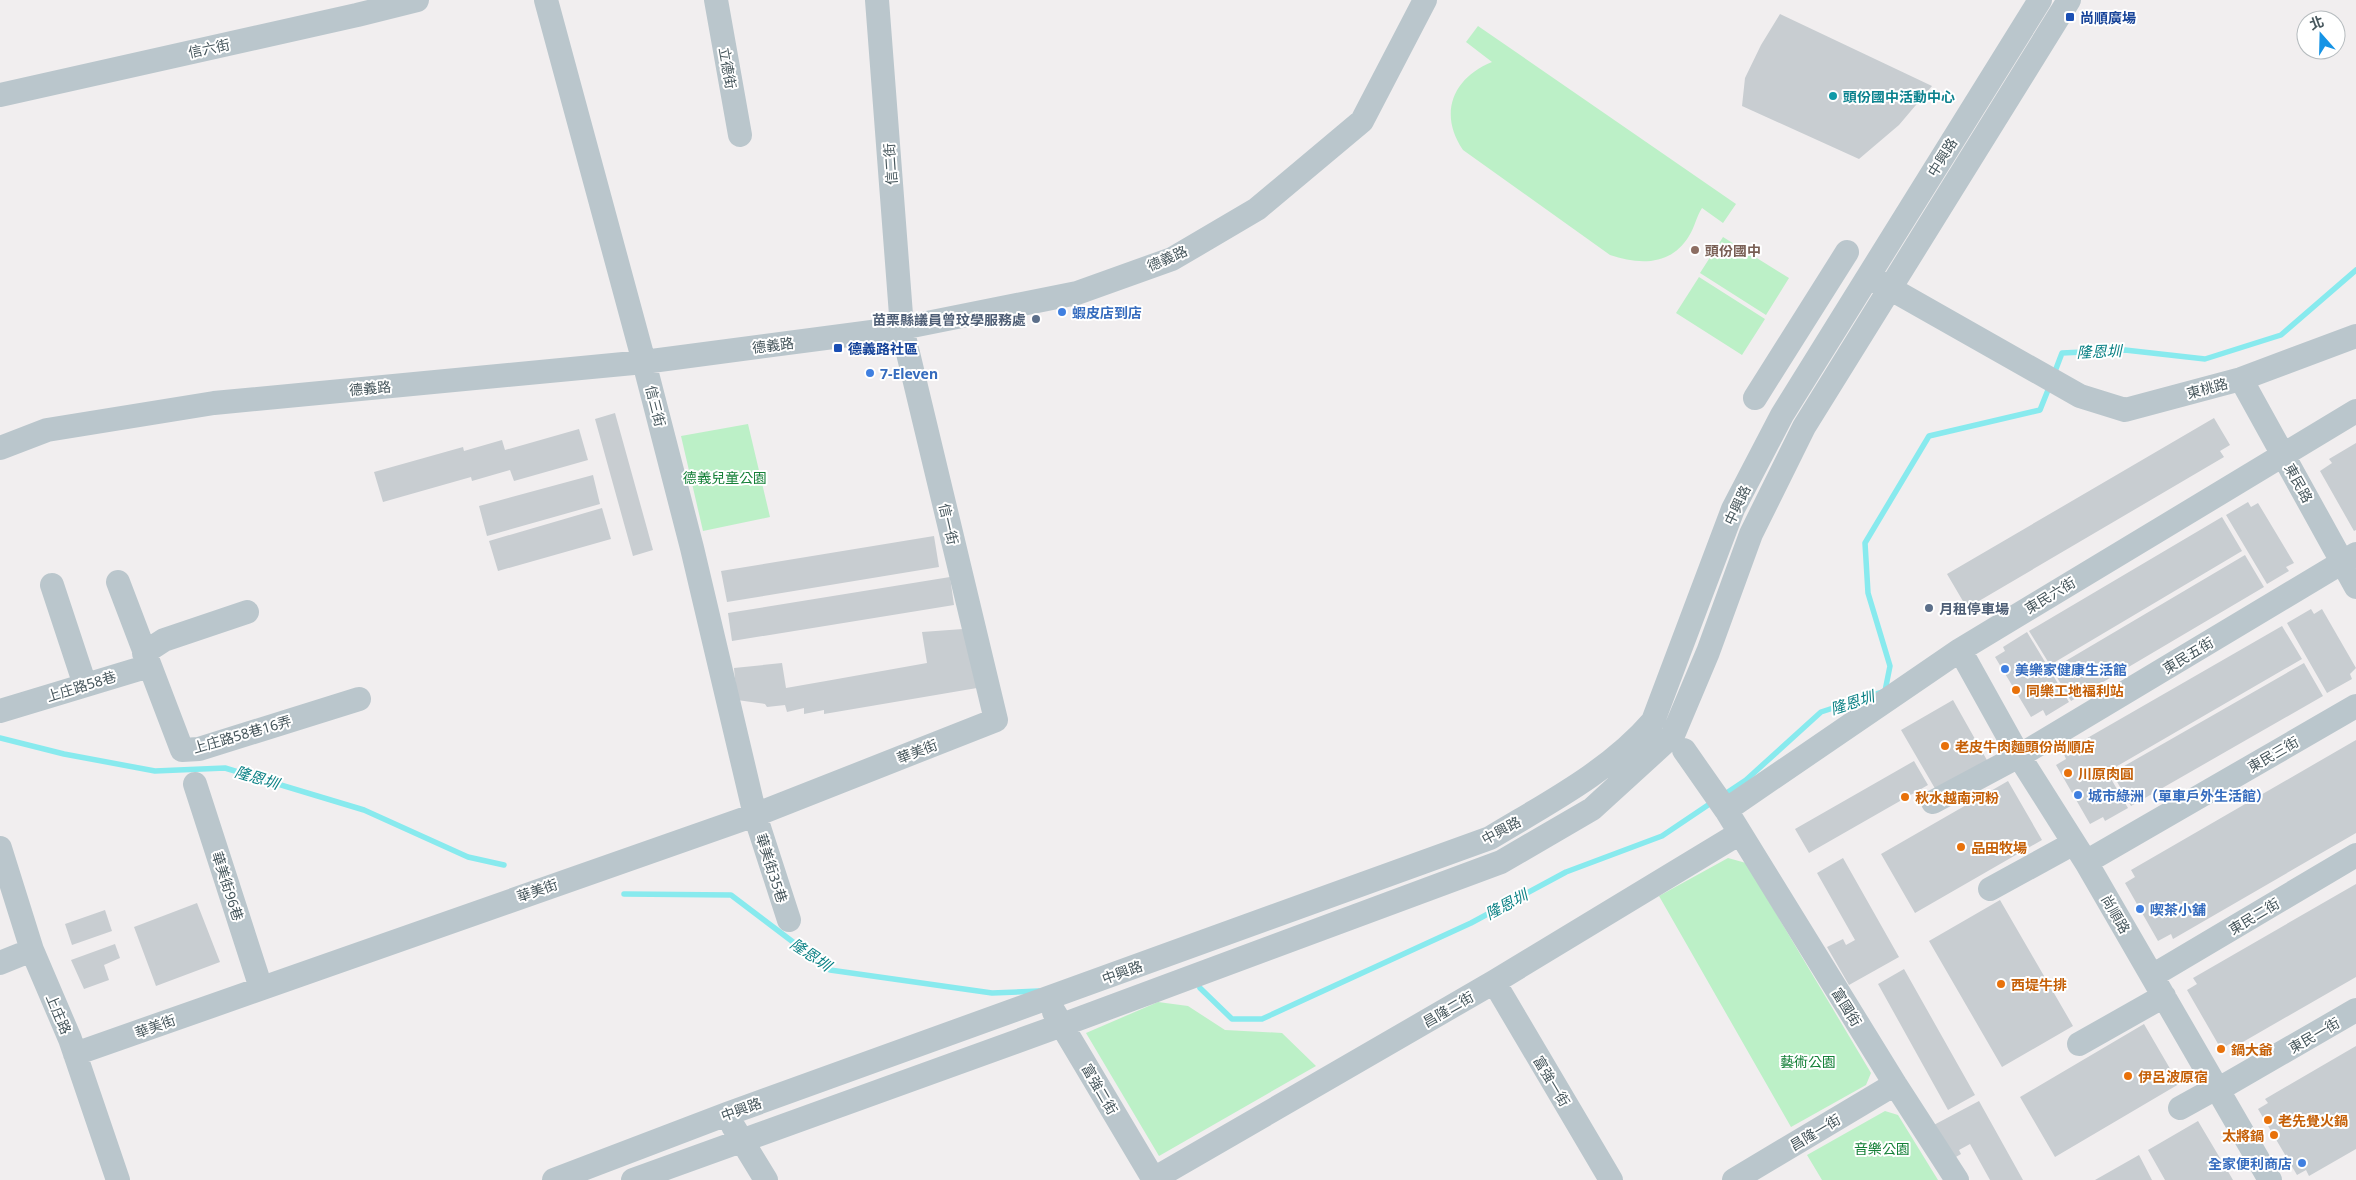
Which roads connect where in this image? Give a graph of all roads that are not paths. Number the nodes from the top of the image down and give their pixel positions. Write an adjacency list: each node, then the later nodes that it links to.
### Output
1 (418, 0): 8 (street, 信六街)
2 (546, 0): 15 (street, 信三街)
3 (716, 0): 9 (street, 立德街)
4 (877, 0): 13 (street, 信二街)
5 (1424, 0): 13 (street, 德義路)
6 (2040, 0): 11 (street, 中興路)
7 (2069, 0): 12 (street, 中興路)
8 (0, 95)
9 (740, 135)
10 (1847, 252): 17 (street)
11 (1869, 276): 12 (street); 50 (street, 中興路)
12 (1891, 289): 16 (street, 東桃路); 52 (street, 中興路)
13 (902, 328): 15 (street, 德義路); 32 (street, 信一街)
14 (2356, 336): 16 (street, 東桃路)
15 (644, 362): 19 (street, 德義路); 38 (street, 信三街)
16 (2241, 379): 20 (street, 東民路)
17 (1755, 398)
18 (2356, 412): 20 (street, 東民六街)
19 (0, 448)
20 (2282, 454): 21 (street, 東民路); 26 (street, 東民六街)
21 (2349, 558): 24 (street, 東民路); 34 (street, 東民五街)
22 (118, 582): 27 (street)
23 (52, 585): 28 (street)
24 (2356, 587)
25 (248, 612): 27 (street, 上庄路58巷)
26 (1960, 650): 34 (street, 尚順路); 37 (street, 東民六街)
27 (146, 659): 28 (street, 上庄路58巷); 29 (street, 上庄路58巷16弄)
28 (85, 685): 31 (street, 上庄路58巷)
29 (359, 699)
30 (2356, 706): 41 (street, 東民三街)
31 (0, 711)
32 (996, 720): 38 (street, 華美街)
33 (1684, 750): 37 (street)
34 (2019, 756): 36 (street, 東民五街); 41 (street, 尚順路)
35 (195, 784): 49 (street, 華美街96巷)
36 (1933, 802)
37 (1724, 808): 39 (street)
38 (755, 815): 44 (street, 華美街35巷); 49 (street, 華美街)
39 (1740, 834): 47 (street, 昌隆二街); 55 (street, 富國街)
40 (0, 848): 45 (street, 上庄路)
41 (2080, 852): 43 (street, 東民三街); 48 (street, 尚順路)
42 (2356, 855): 48 (street, 東民二街)
43 (1990, 889)
44 (789, 920)
45 (32, 950): 46 (street); 54 (street, 上庄路)
46 (0, 962)
47 (1494, 982): 64 (street, 昌隆二街); 65 (street, 富強一街)
48 (2158, 986): 53 (street, 東民二街); 56 (street, 尚順路)
49 (261, 988): 54 (street, 華美街)
50 (1045, 999): 52 (street, 富強二街); 58 (street, 中興路)
51 (2356, 1010): 56 (street, 東民一街)
52 (1062, 1025): 59 (street, 中興路); 64 (street, 富強二街)
53 (2079, 1044)
54 (76, 1054): 60 (street, 上庄路)
55 (1895, 1084): 66 (street, 昌隆一街); 67 (street, 富國街)
56 (2219, 1088): 57 (street, 東民一街); 68 (street, 尚順路)
57 (2180, 1108)
58 (727, 1114): 59 (street); 61 (street, 中興路)
59 (741, 1140): 62 (street, 中興路); 63 (street)
60 (118, 1180)
61 (554, 1180)
62 (633, 1180)
63 (766, 1180)
64 (1153, 1180)
65 (1611, 1180)
66 (1734, 1180)
67 (1957, 1180)
68 (2270, 1180)

